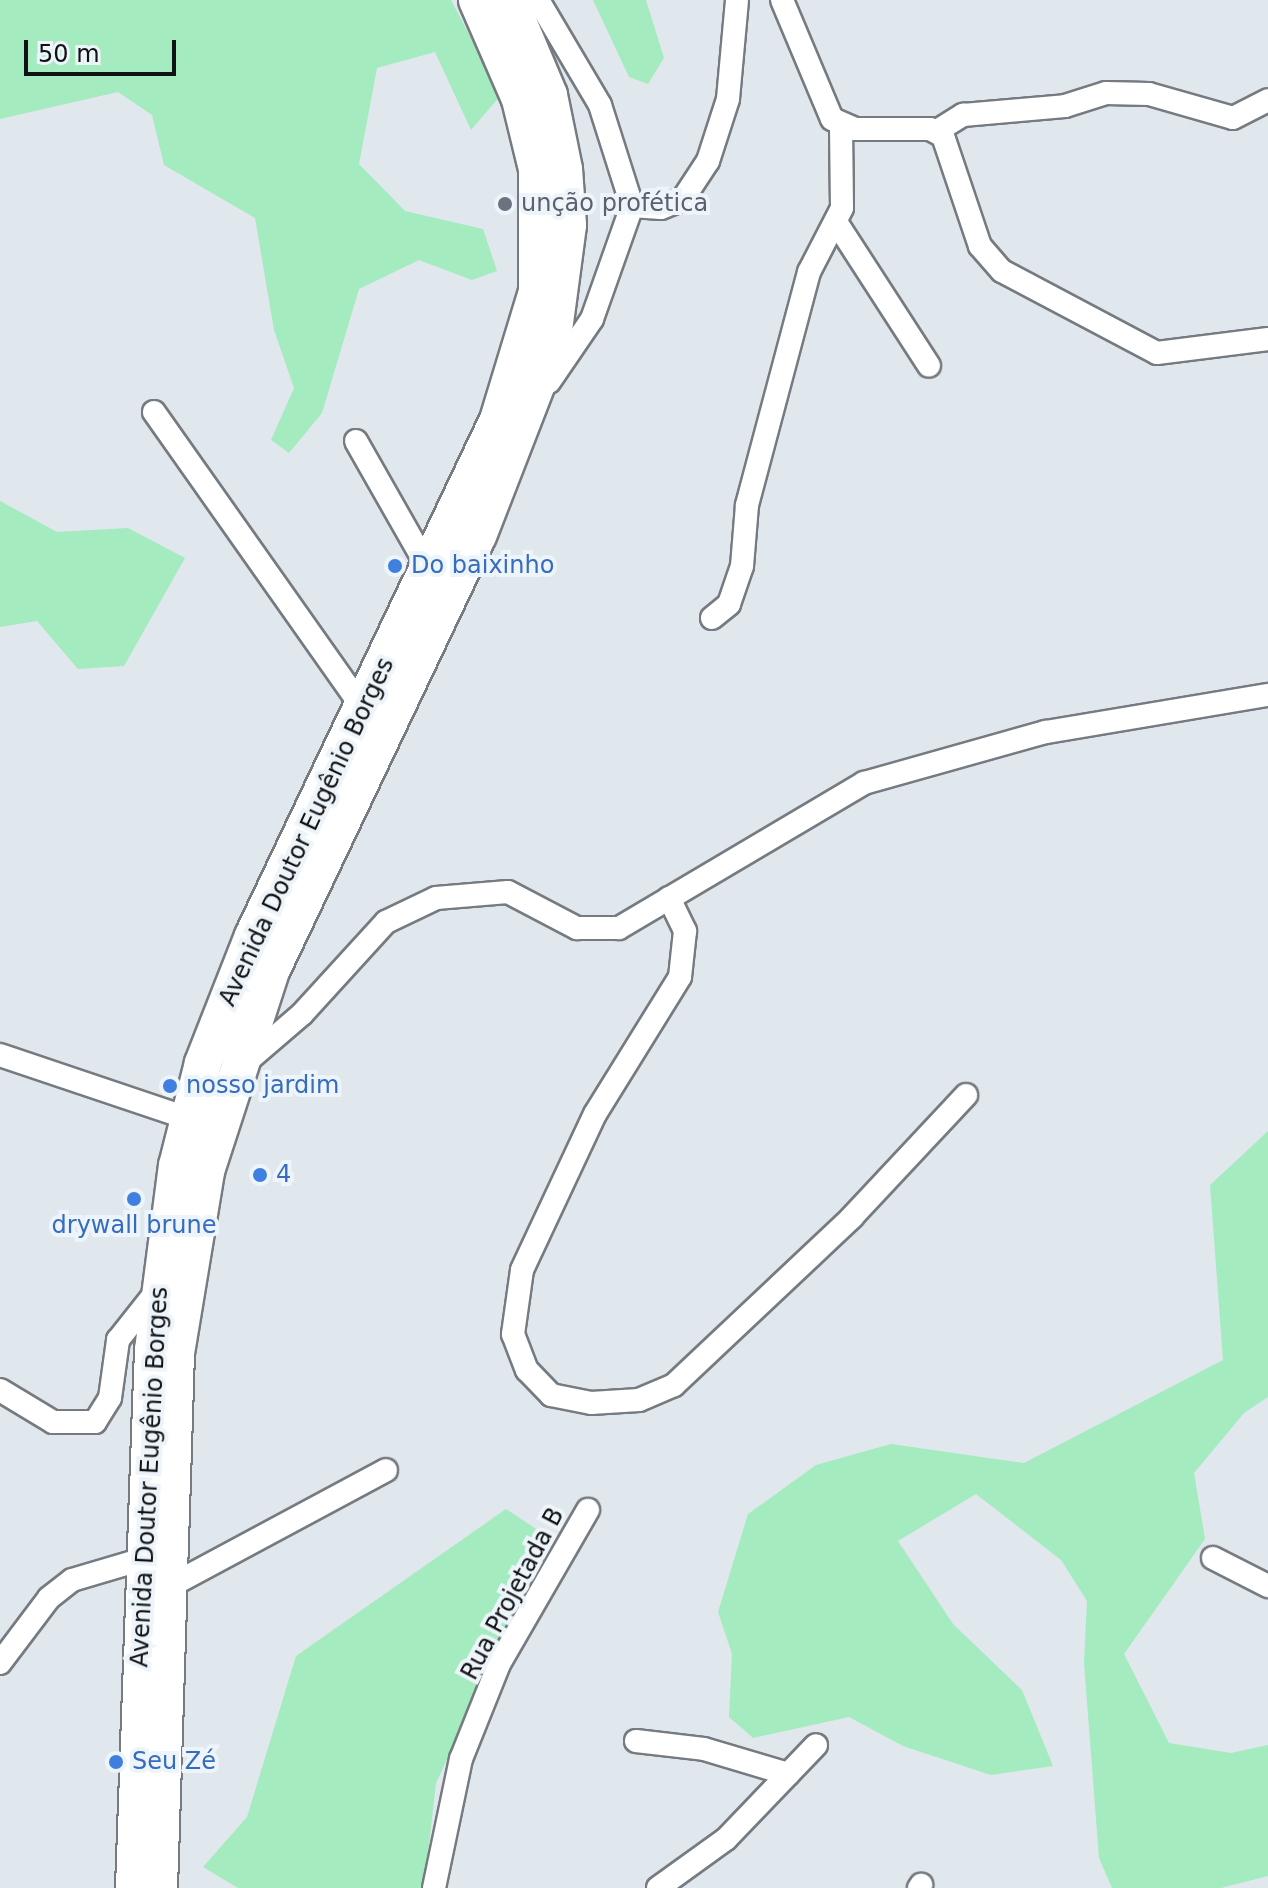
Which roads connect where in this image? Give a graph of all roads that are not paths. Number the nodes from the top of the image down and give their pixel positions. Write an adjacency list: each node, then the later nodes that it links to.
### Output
1 (477, 0): 16 (highway, Avenida Doutor Eugênio Borges)
2 (509, 0): 13 (highway, Avenida Doutor Eugênio Borges)
3 (538, 0): 9 (street)
4 (737, 0): 9 (street)
5 (782, 0): 7 (street)
6 (1268, 100): 8 (street)
7 (841, 126): 8 (street); 10 (street)
8 (937, 131): 11 (street)
9 (632, 206): 13 (street)
10 (836, 222): 12 (street); 17 (street)
11 (1268, 339)
12 (929, 366)
13 (537, 399): 22 (highway, Avenida Doutor Eugênio Borges)
14 (154, 412): 19 (street)
15 (356, 441): 16 (street)
16 (430, 571): 19 (highway, Avenida Doutor Eugênio Borges)
17 (712, 618)
18 (1268, 695): 20 (street)
19 (363, 708): 24 (highway, Avenida Doutor Eugênio Borges)
20 (669, 898): 22 (street); 23 (street)
21 (0, 1055): 24 (street)
22 (235, 1071): 31 (highway, Avenida Doutor Eugênio Borges)
23 (966, 1095)
24 (190, 1119): 25 (highway, Avenida Doutor Eugênio Borges)
25 (159, 1288): 26 (street); 30 (highway, Avenida Doutor Eugênio Borges)
26 (0, 1390)
27 (386, 1470): 31 (street)
28 (588, 1510): 39 (street, Rua Projetada B)
29 (1213, 1558): 32 (street)
30 (143, 1559): 33 (street); 37 (highway, Avenida Doutor Eugênio Borges)
31 (170, 1586): 38 (highway, Avenida Doutor Eugênio Borges)
32 (1268, 1586)
33 (0, 1663)
34 (636, 1741): 36 (street)
35 (816, 1745): 36 (street)
36 (788, 1774): 40 (street)
37 (134, 1888)
38 (159, 1888)
39 (434, 1888)
40 (658, 1888)

